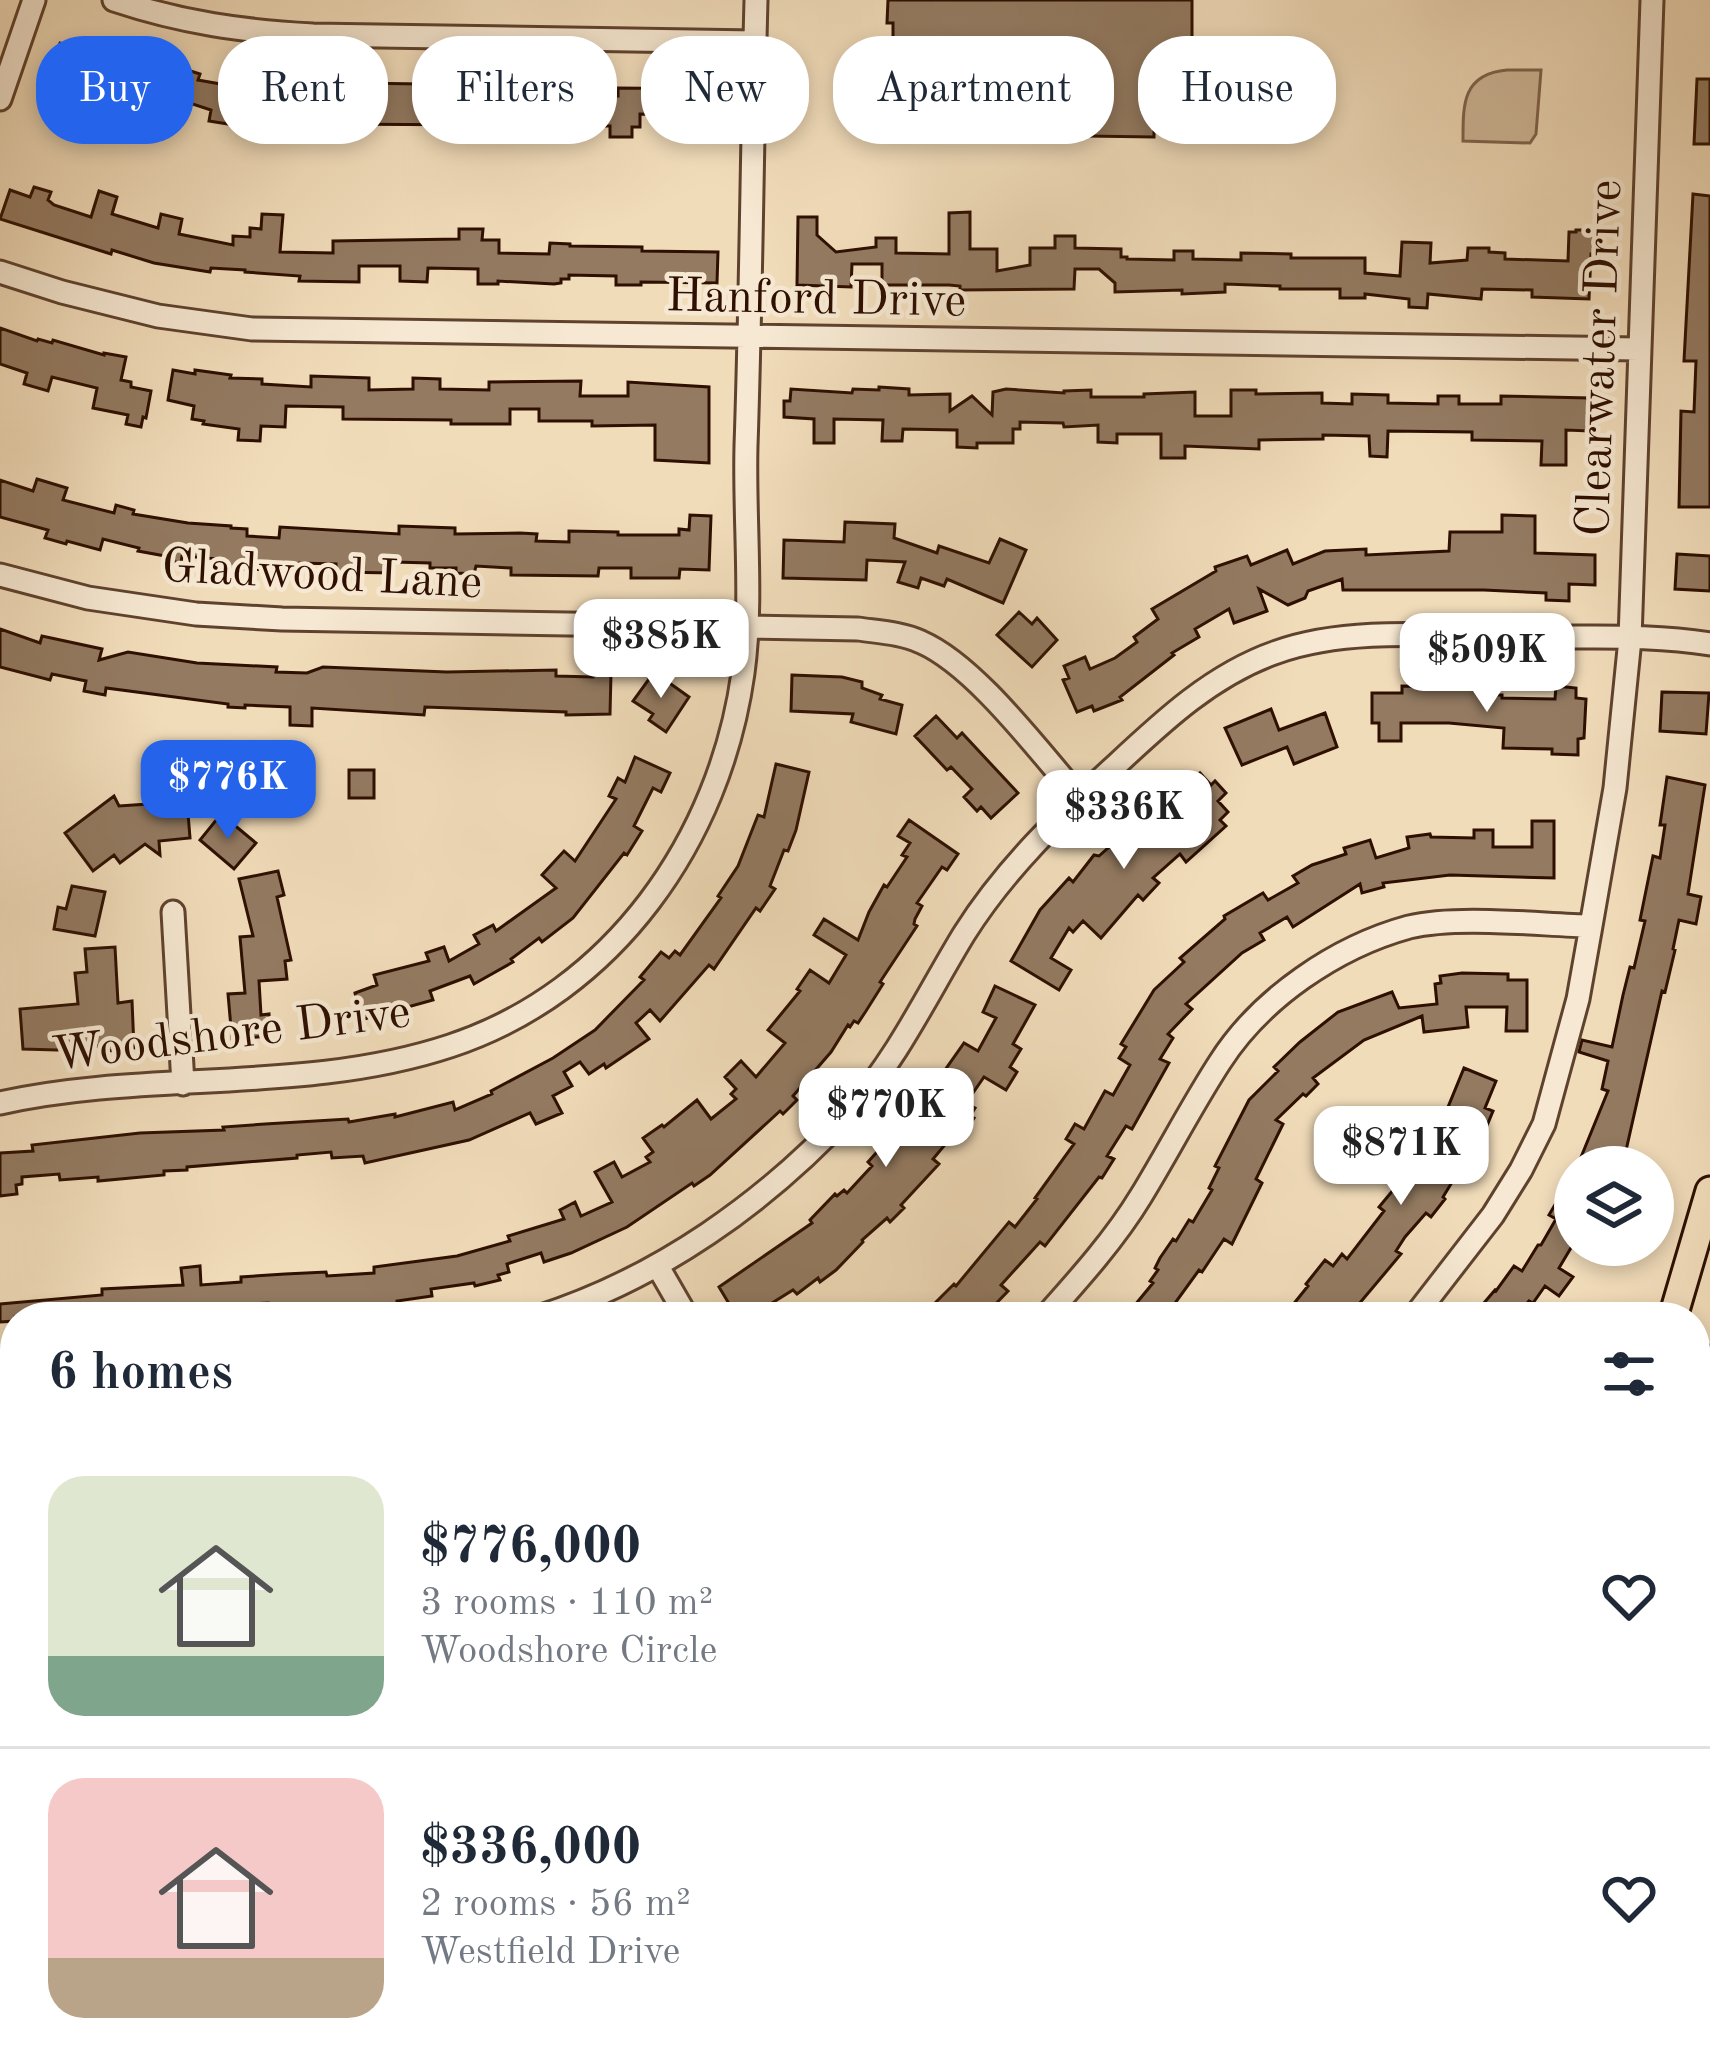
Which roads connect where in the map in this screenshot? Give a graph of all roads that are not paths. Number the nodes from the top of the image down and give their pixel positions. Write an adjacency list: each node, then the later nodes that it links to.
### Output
1 (34, 0): 7 (street)
2 (114, 0): 6 (street)
3 (756, 0): 5 (street, Woodshore Drive)
4 (1652, 0): 11 (street, Clearwater Drive)
5 (755, 36)
6 (641, 40)
7 (0, 99)
8 (753, 144): 10 (street, Woodshore Drive)
9 (0, 272): 10 (street, Hanford Drive)
10 (749, 338): 11 (street, Hanford Drive); 13 (street, Woodshore Drive)
11 (1639, 349): 14 (street, Clearwater Drive)
12 (0, 575): 13 (street, Gladwood Lane)
13 (746, 627): 16 (street, Gladwood Lane); 19 (street, Woodshore Drive)
14 (1630, 638): 15 (street); 16 (street); 18 (street, Clearwater Drive)
15 (1710, 644)
16 (1080, 798): 22 (street)
17 (173, 912): 19 (street)
18 (1592, 926): 25 (street); 26 (street, Clearwater Drive)
19 (183, 1084): 20 (street, Woodshore Drive)
20 (0, 1103)
21 (1710, 1191): 27 (main road)
22 (657, 1265): 23 (street); 24 (street)
23 (572, 1302)
24 (678, 1302)
25 (1059, 1302)
26 (1426, 1302)
27 (1677, 1302)

